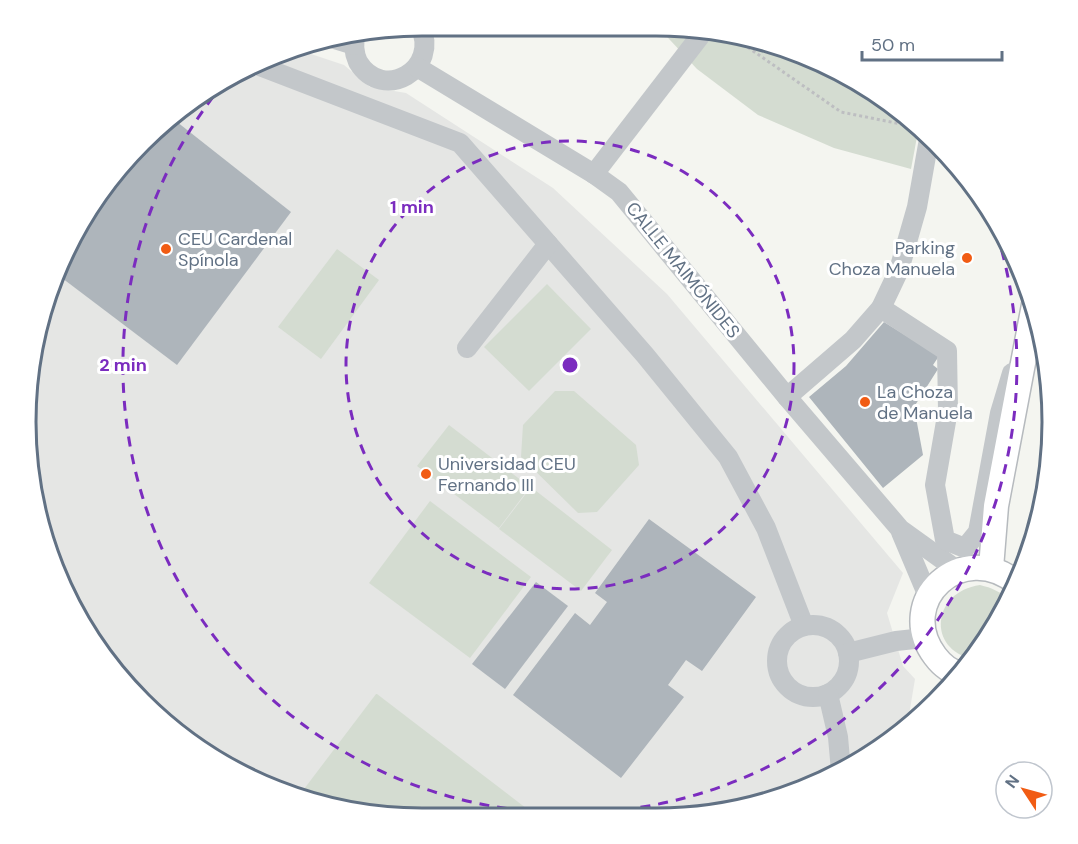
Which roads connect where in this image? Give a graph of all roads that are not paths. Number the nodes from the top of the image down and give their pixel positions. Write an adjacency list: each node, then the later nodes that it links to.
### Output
1 (424, 36): 4 (street)
2 (698, 38): 7 (street)
3 (355, 42): 4 (street)
4 (417, 67): 7 (street, CALLE MAIMÓNIDES)
5 (266, 69): 8 (street)
6 (928, 148): 9 (street)
7 (594, 174): 13 (street, CALLE MAIMÓNIDES)
8 (548, 244): 12 (street); 19 (street)
9 (881, 308): 10 (street); 13 (street)
10 (1028, 319)
11 (1029, 323): 15 (main road)
12 (467, 348)
13 (786, 397): 14 (street, CALLE MAIMÓNIDES)
14 (900, 529): 16 (street, CALLE MAIMÓNIDES); 18 (street, CALLE MAIMÓNIDES)
15 (991, 568): 16 (main road); 17 (main road)
16 (957, 570): 18 (main road)
17 (1010, 577)
18 (928, 596): 20 (main road)
19 (804, 626): 21 (street); 25 (street)
20 (924, 638): 21 (street); 22 (main road)
21 (848, 653): 25 (street)
22 (939, 662): 23 (main road); 24 (main road)
23 (952, 669)
24 (943, 680)
25 (828, 694): 26 (street)
26 (840, 761)

